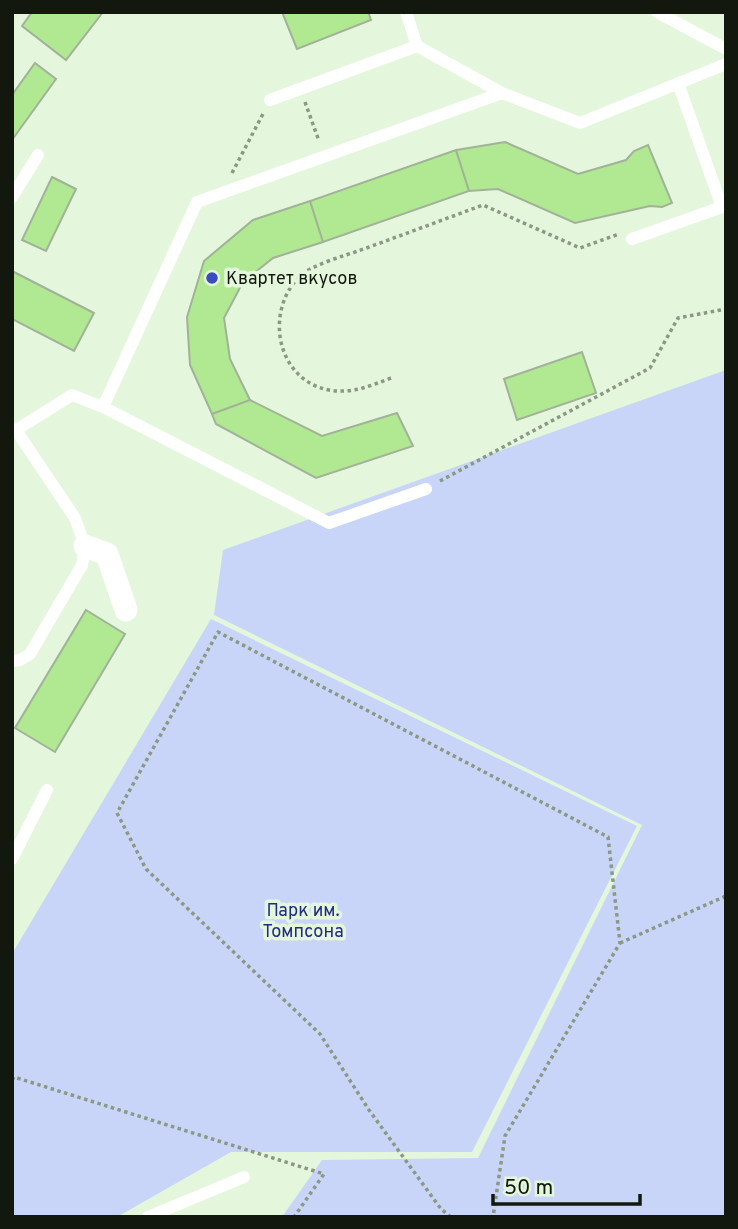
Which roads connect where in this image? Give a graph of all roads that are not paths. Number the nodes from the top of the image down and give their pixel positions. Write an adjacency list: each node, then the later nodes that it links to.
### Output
1 (405, 12): 3 (lane)
2 (657, 12): 4 (lane)
3 (418, 46): 7 (lane); 8 (lane)
4 (726, 49)
5 (726, 64): 6 (lane)
6 (678, 83): 7 (lane); 11 (lane)
7 (502, 93): 12 (lane)
8 (270, 100)
9 (38, 155): 10 (lane)
10 (12, 197)
11 (632, 239)
12 (103, 407): 13 (lane); 14 (lane)
13 (13, 431): 15 (lane)
14 (426, 489)
15 (85, 546): 16 (street); 17 (lane)
16 (126, 610)
17 (12, 661)
18 (47, 790): 19 (lane)
19 (12, 859)
20 (244, 1177): 21 (lane)
21 (148, 1217)

